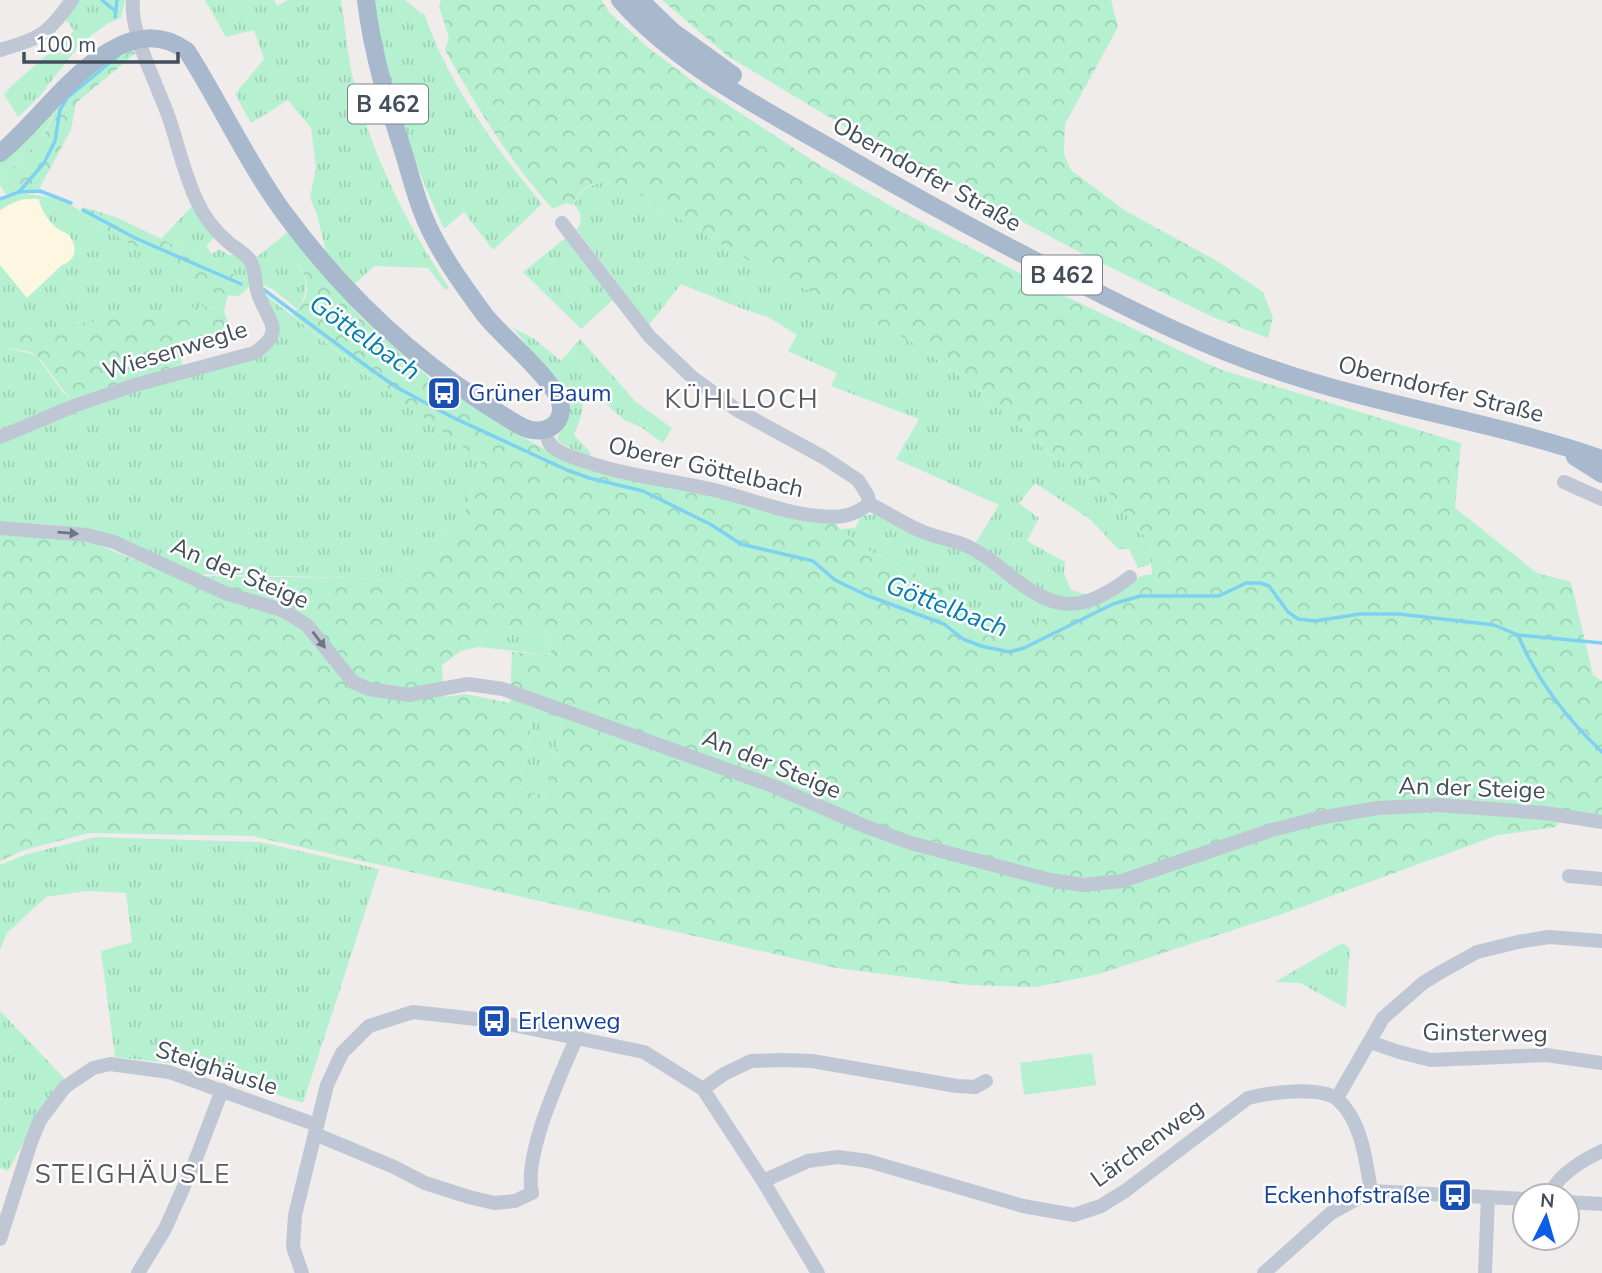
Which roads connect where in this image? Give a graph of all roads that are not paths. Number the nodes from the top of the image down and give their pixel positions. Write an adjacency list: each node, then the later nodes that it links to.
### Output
1 (72, 0): 8 (street)
2 (133, 0): 7 (street)
3 (356, 0): 10 (main road, B 462)
4 (366, 0): 10 (main road, B 462)
5 (620, 0): 14 (main road, Oberndorfer Straße / B 462)
6 (640, 0): 14 (main road, Oberndorfer Straße / B 462)
7 (136, 27): 9 (main road); 12 (main road); 13 (street, Wiesenwegle)
8 (0, 50)
9 (0, 153)
10 (420, 205): 12 (main road, B 462)
11 (562, 223): 20 (street, Oberer Göttelbach)
12 (545, 429): 20 (street, Oberer Göttelbach)
13 (0, 437)
14 (1557, 439): 15 (main road, B 462); 16 (main road, B 462); 17 (main road)
15 (1602, 448)
16 (1602, 459)
17 (1602, 474)
18 (1564, 482): 19 (street)
19 (1602, 499)
20 (869, 504): 22 (street)
21 (0, 527): 23 (street, An der Steige, one-way to 23)
22 (1130, 577)
23 (1602, 822)
24 (1569, 876): 25 (street)
25 (1602, 879)
26 (1602, 941): 28 (street)
27 (577, 1037): 31 (street); 34 (street); 34 (street, Steighäusle)
28 (1370, 1042): 29 (street, Ginsterweg); 33 (street)
29 (1602, 1063)
30 (986, 1080): 31 (street)
31 (703, 1089): 36 (street)
32 (222, 1090): 34 (street, Steighäusle); 43 (street, Steighäusle); 44 (street)
33 (1337, 1098): 36 (street, Lärchenweg); 38 (street)
34 (316, 1130): 45 (street)
35 (1602, 1151): 37 (street)
36 (763, 1181): 46 (street)
37 (1558, 1182)
38 (1371, 1191): 39 (street); 47 (street)
39 (1488, 1196): 40 (street); 48 (street)
40 (1511, 1198)
41 (1581, 1203): 42 (street)
42 (1602, 1204)
43 (0, 1239)
44 (138, 1273)
45 (302, 1273)
46 (818, 1273)
47 (1264, 1273)
48 (1485, 1273)

